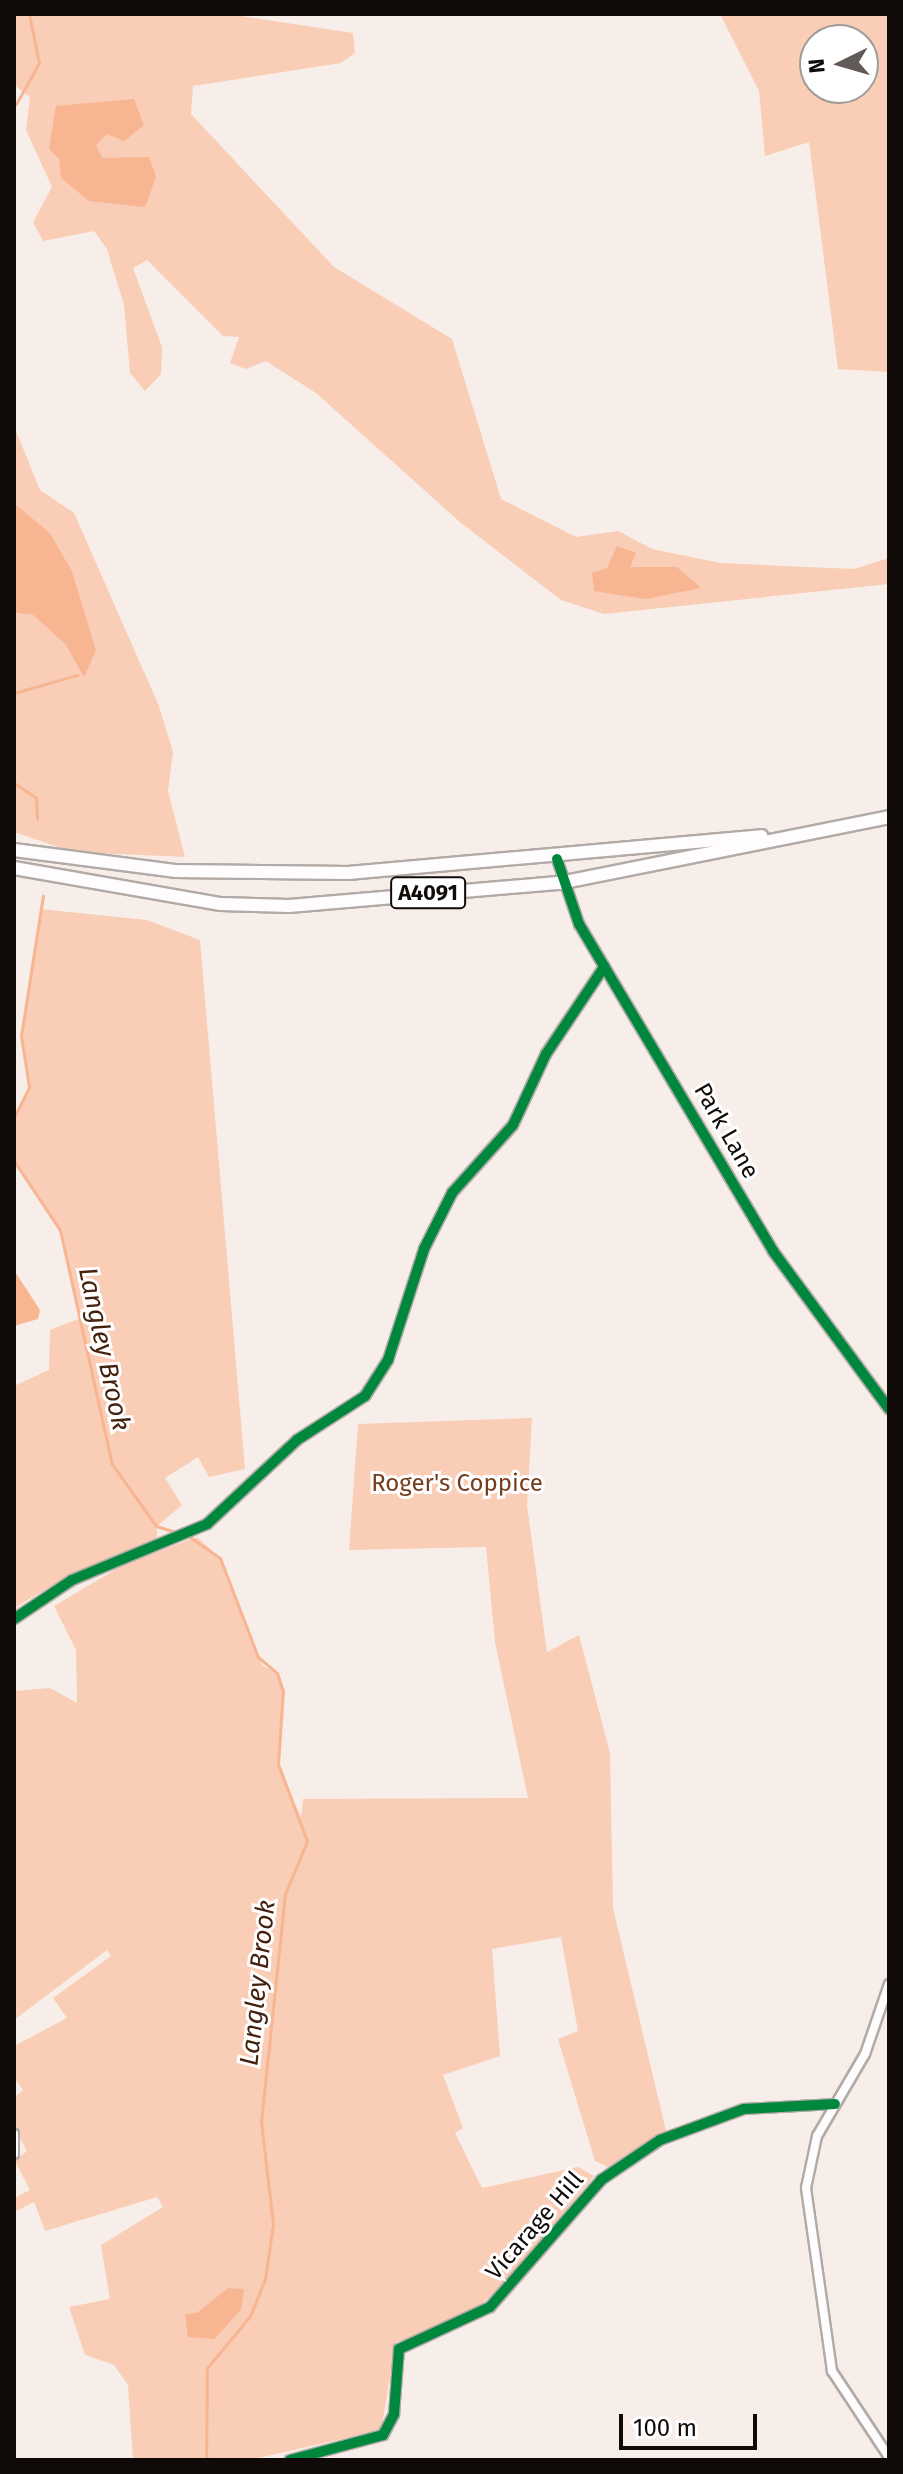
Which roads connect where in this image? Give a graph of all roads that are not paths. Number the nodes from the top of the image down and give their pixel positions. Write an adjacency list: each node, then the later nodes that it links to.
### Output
1 (889, 817): 2 (main road, A4091)
2 (839, 827): 4 (main road, A4091); 6 (main road, A4091)
3 (14, 850): 4 (main road, A4091)
4 (557, 859): 6 (street, Park Lane)
5 (14, 868): 6 (main road, A4091)
6 (560, 883): 7 (street, Park Lane)
7 (604, 967): 8 (street, Park Lane); 9 (street)
8 (889, 1409)
9 (14, 1619)
10 (889, 1984): 11 (street)
11 (835, 2104): 14 (street); 15 (street, Vicarage Hill)
12 (14, 2134): 13 (street)
13 (14, 2154)
14 (889, 2457)
15 (290, 2460)

